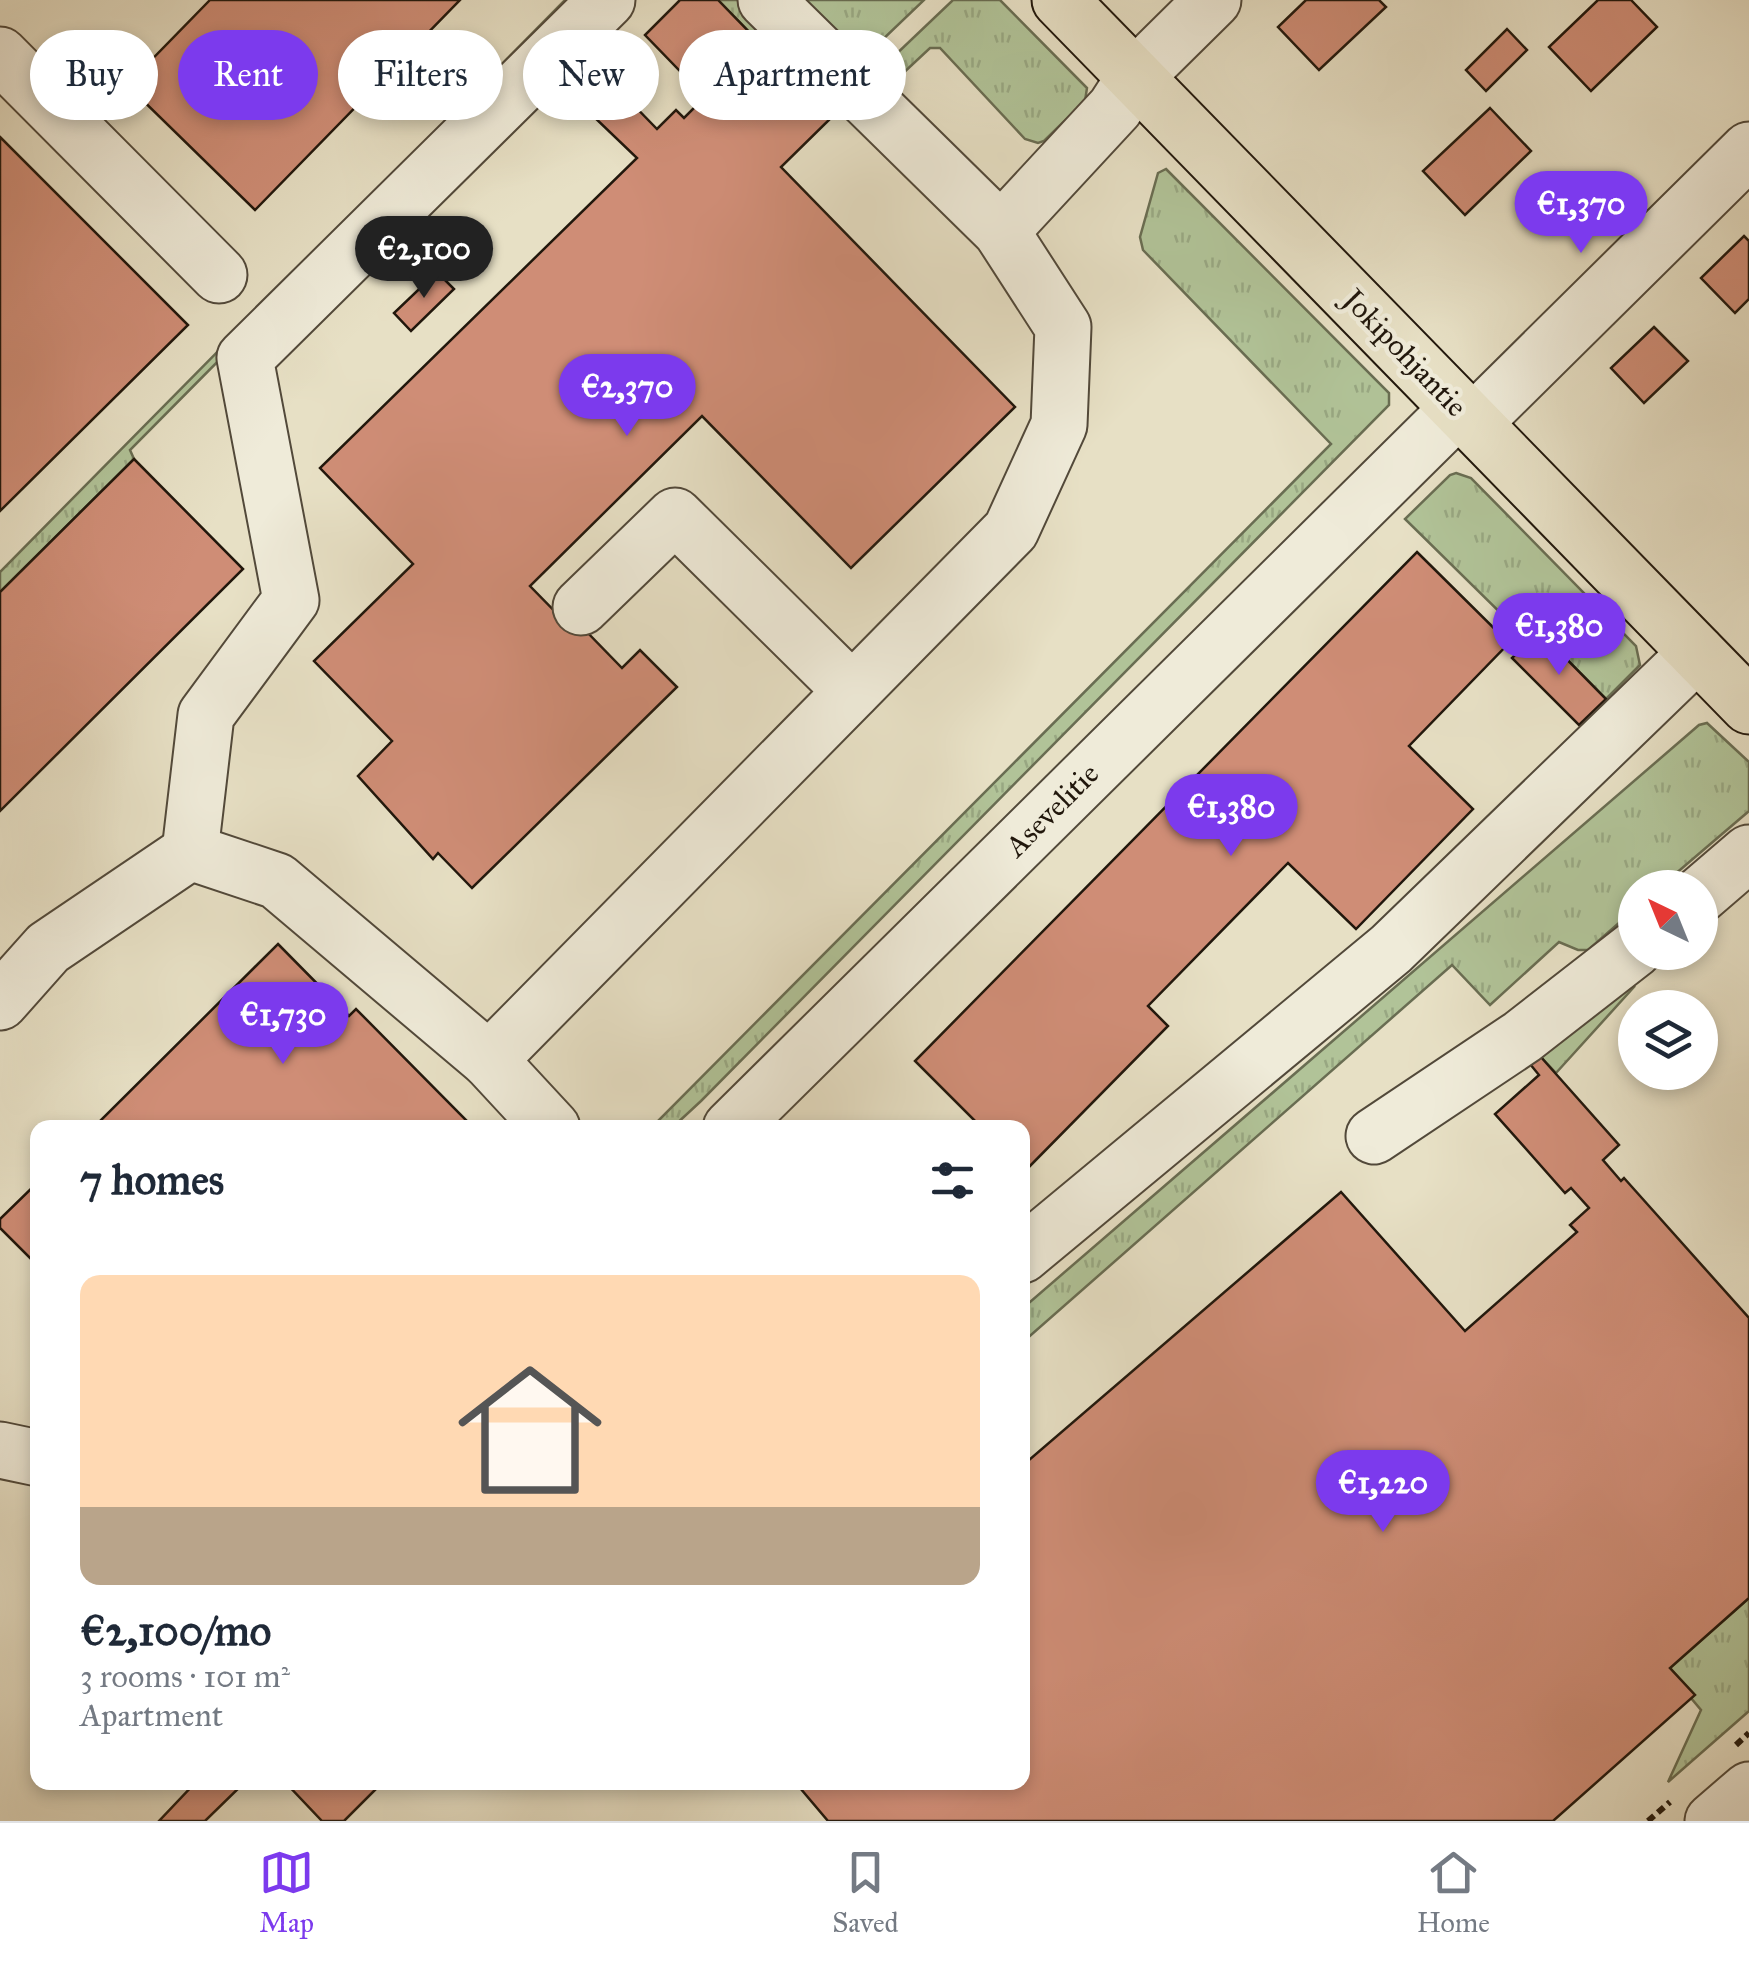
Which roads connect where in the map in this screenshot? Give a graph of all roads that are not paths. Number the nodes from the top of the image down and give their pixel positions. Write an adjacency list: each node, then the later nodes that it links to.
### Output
1 (607, 0): 15 (street)
2 (766, 0): 8 (street)
3 (1060, 0): 6 (main road, Jokipohjantie)
4 (1213, 0): 6 (street)
5 (0, 54): 9 (street)
6 (1135, 76): 8 (street); 10 (main road, Jokipohjantie)
7 (1749, 150): 10 (street, Asevelitie)
8 (1002, 232): 13 (street)
9 (219, 275)
10 (1466, 416): 12 (main road, Jokipohjantie); 22 (street, Asevelitie)
11 (580, 607): 13 (street)
12 (1697, 653): 14 (main road, Jokipohjantie); 24 (street)
13 (852, 691): 20 (street)
14 (1749, 706)
15 (190, 852): 19 (street); 20 (street)
16 (1749, 853): 17 (street)
17 (1718, 880)
18 (1618, 962): 23 (street)
19 (0, 1002)
20 (489, 1060): 21 (street)
21 (545, 1120)
22 (739, 1120)
23 (1374, 1136)
24 (1030, 1248)
25 (0, 1450): 26 (street)
26 (30, 1456)
27 (1749, 1790): 28 (street)
28 (1714, 1821)

